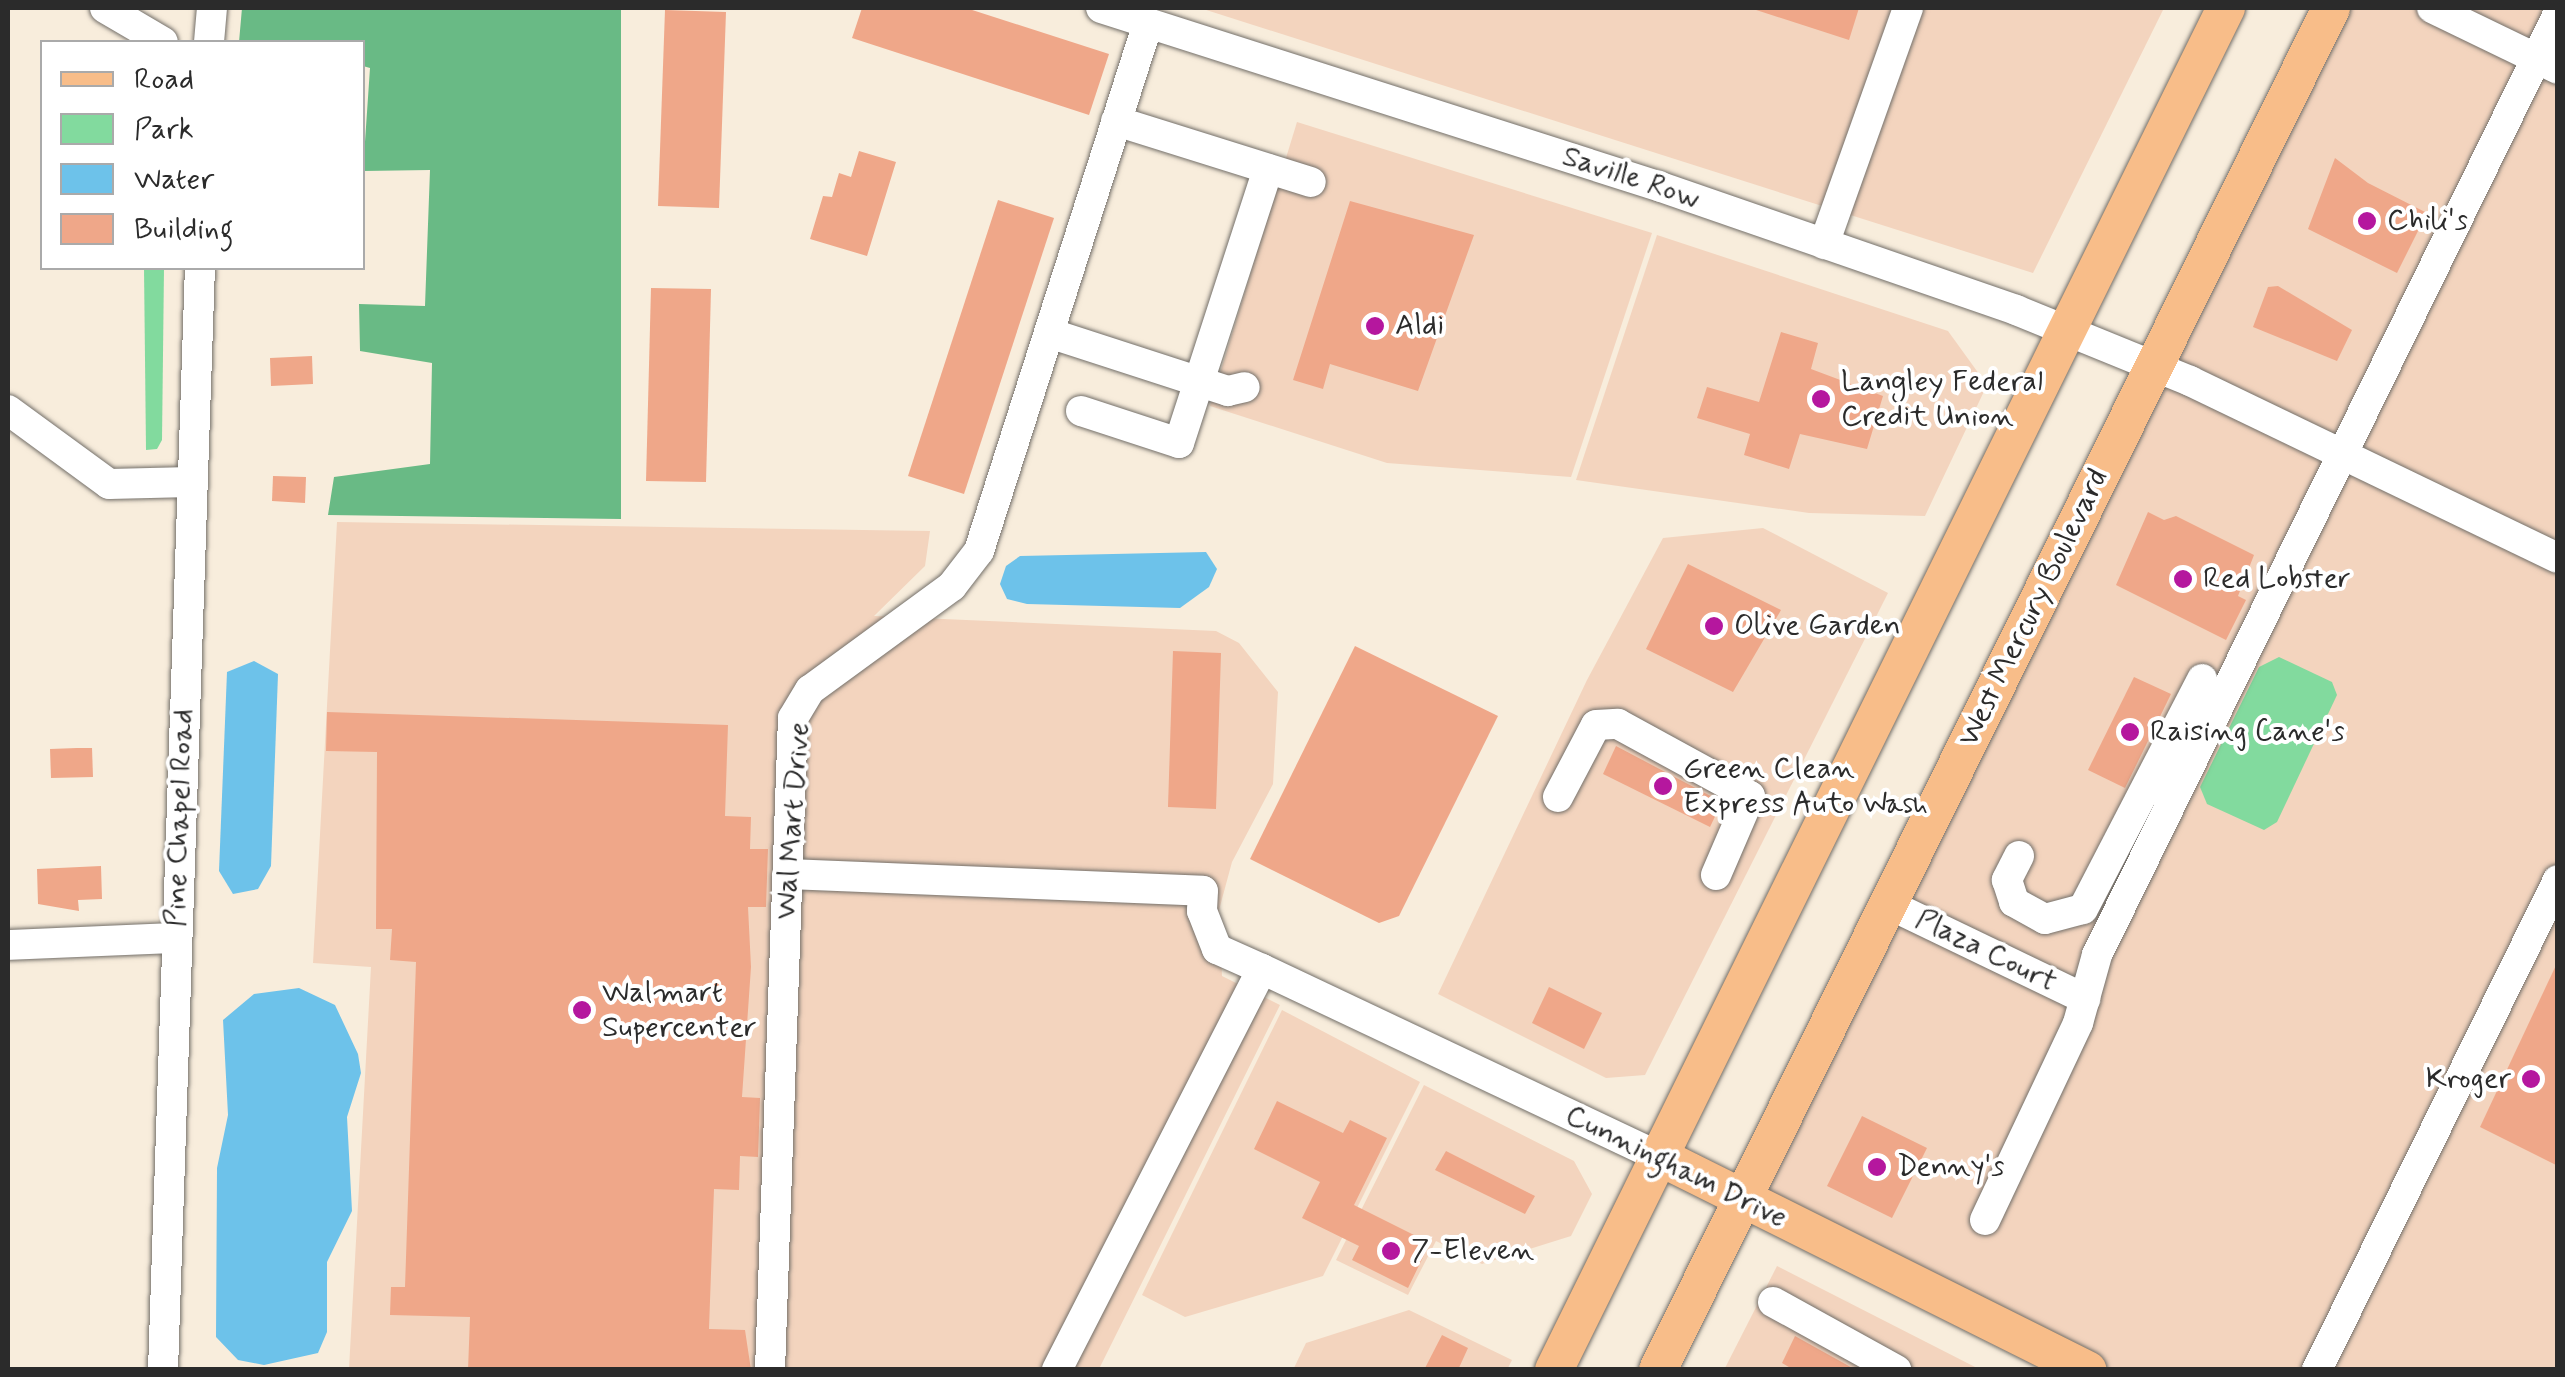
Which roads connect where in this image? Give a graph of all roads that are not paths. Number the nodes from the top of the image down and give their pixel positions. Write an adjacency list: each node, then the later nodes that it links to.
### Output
1 (105, 8): 10 (street)
2 (212, 8): 11 (street)
3 (1101, 8): 9 (street, Saville Row)
4 (1908, 8): 16 (street)
5 (2226, 8): 18 (main road)
6 (2331, 8): 20 (main road, West Mercury Boulevard)
7 (2432, 8): 12 (street)
8 (2558, 14): 12 (street)
9 (1148, 23): 13 (street, Wal Mart Drive); 16 (street, Saville Row)
10 (160, 40)
11 (209, 40)
12 (2546, 64): 25 (street)
13 (1116, 122): 14 (street); 19 (street, Wal Mart Drive)
14 (1268, 169): 15 (street); 21 (street)
15 (1311, 182)
16 (1824, 244): 18 (street, Saville Row)
17 (200, 270): 26 (street, Pine Chapel Road)
18 (2069, 330): 20 (street, Saville Row); 39 (main road)
19 (1048, 333): 21 (street); 31 (street, Wal Mart Drive)
20 (2154, 365): 25 (street, Saville Row); 34 (main road, West Mercury Boulevard)
21 (1199, 381): 22 (street); 24 (street)
22 (1245, 388)
23 (8, 410): 26 (street)
24 (1081, 411)
25 (2341, 451): 27 (street, Saville Row); 38 (street)
26 (191, 482): 35 (street, Pine Chapel Road)
27 (2558, 558)
28 (2202, 678): 30 (street)
29 (1558, 797): 32 (street)
30 (2020, 856)
31 (788, 874): 37 (street, Cunningham Drive); 44 (street, Wal Mart Drive)
32 (1716, 874)
33 (2558, 880): 50 (street)
34 (1888, 904): 38 (street, Plaza Court); 40 (main road, West Mercury Boulevard)
35 (176, 938): 36 (street); 43 (street, Pine Chapel Road)
36 (8, 945)
37 (1262, 969): 39 (street, Cunningham Drive); 45 (street)
38 (2085, 999): 41 (street)
39 (1658, 1156): 40 (main road, Cunningham Drive); 46 (main road)
40 (1742, 1198): 47 (main road, West Mercury Boulevard); 49 (main road, Cunningham Drive)
41 (1985, 1220)
42 (1773, 1302): 48 (street)
43 (163, 1370)
44 (770, 1370)
45 (1057, 1370)
46 (1554, 1370)
47 (1658, 1370)
48 (1896, 1370)
49 (2088, 1370)
50 (2317, 1370)

